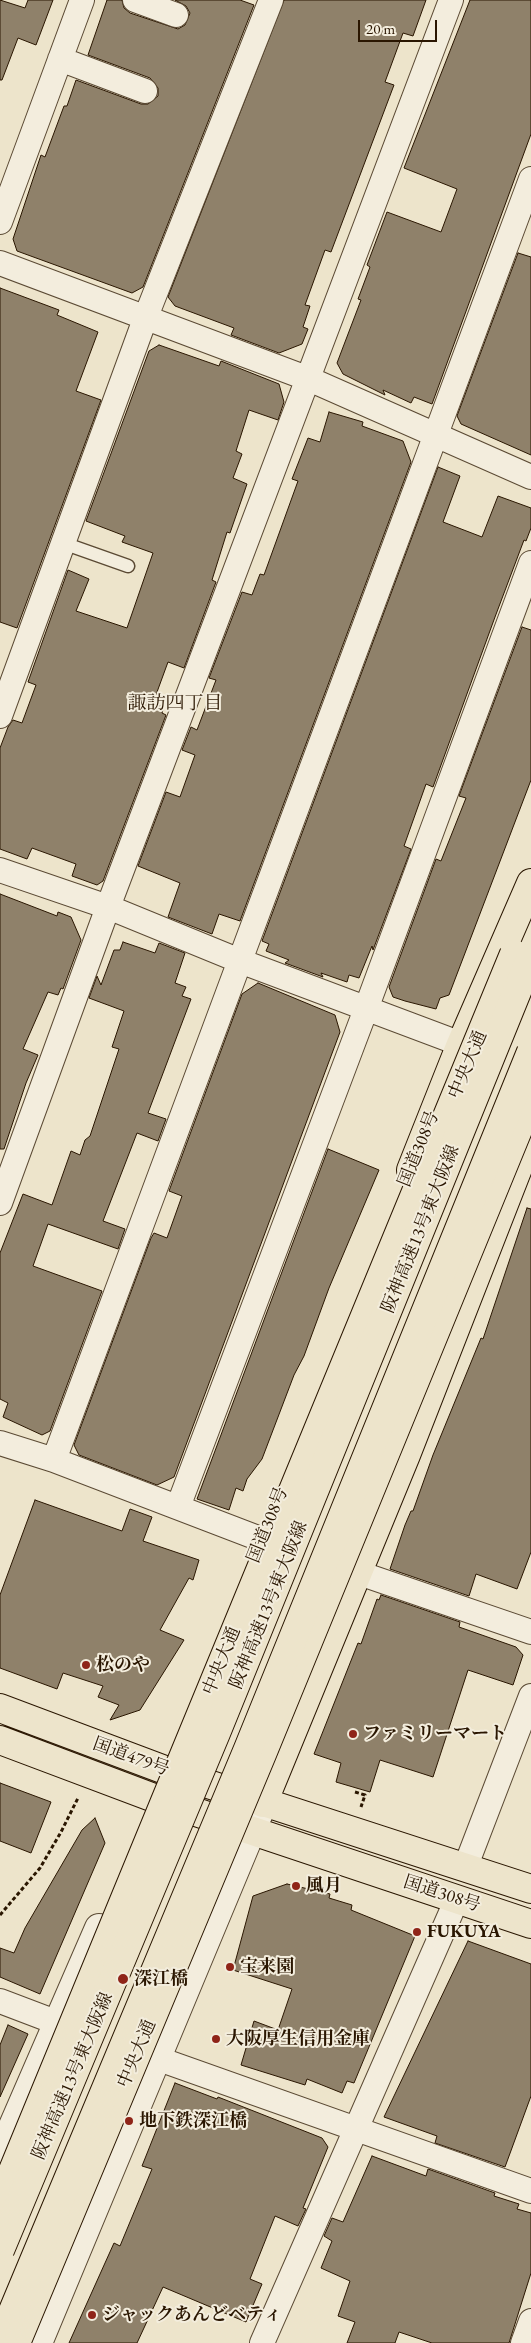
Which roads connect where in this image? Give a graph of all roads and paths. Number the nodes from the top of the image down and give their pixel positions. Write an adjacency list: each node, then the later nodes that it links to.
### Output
1 (82, 0): 6 (street)
2 (135, 0): 5 (street)
3 (270, 0): 11 (street)
4 (451, 0): 12 (street)
5 (176, 15)
6 (60, 59): 7 (street); 9 (street)
7 (145, 91)
8 (531, 179): 13 (street)
9 (0, 222)
10 (0, 263): 11 (street)
11 (145, 319): 12 (street); 15 (street)
12 (309, 379): 13 (street); 21 (street)
13 (435, 434): 14 (street); 23 (street)
14 (531, 477)
15 (63, 543): 17 (lane); 18 (street)
16 (531, 563): 24 (street)
17 (128, 566)
18 (0, 716)
19 (0, 870): 21 (street)
20 (531, 883): 25 (main road, 国道308号)
21 (108, 907): 23 (street); 29 (street)
22 (522, 956): 57 (main road, 中央大通, bridge); 58 (main road, 阪神高速13号東大阪線, bridge)
23 (240, 961): 24 (street); 31 (street)
24 (366, 1009): 25 (street); 32 (street)
25 (461, 1044): 33 (main road, 国道308号)
26 (531, 1052): 60 (main road, 阪神高速13号東大阪線, bridge)
27 (531, 1098): 61 (main road, 中央大通, bridge)
28 (531, 1134): 34 (main road)
29 (0, 1203)
30 (0, 1443): 31 (street)
31 (54, 1460): 32 (street)
32 (178, 1507): 33 (street)
33 (263, 1540): 39 (main road, 国道308号)
34 (356, 1572): 35 (street); 43 (main road)
35 (531, 1632)
36 (531, 1696): 46 (street)
37 (0, 1708): 39 (main road, 国道479号)
38 (0, 1740): 42 (main road, 国道479号)
39 (166, 1770): 42 (main road, 国道308号); 43 (main road, 国道479号)
40 (355, 1792): 44 (path)
41 (80, 1794): 49 (path)
42 (154, 1798): 45 (main road, 国道308号); 52 (street)
43 (263, 1802): 45 (street); 46 (main road, 国道308号)
44 (361, 1808)
45 (252, 1831): 48 (main road, 国道308号); 53 (street)
46 (465, 1868): 47 (main road, 国道308号)
47 (531, 1889)
48 (457, 1899): 50 (main road, 国道308号); 54 (street)
49 (0, 1916)
50 (531, 1924)
51 (0, 2001): 52 (street)
52 (58, 2023): 55 (street)
53 (156, 2058): 54 (street); 62 (street)
54 (357, 2129): 56 (street); 63 (street)
55 (0, 2156)
56 (531, 2191)
57 (0, 2202)
58 (0, 2250)
59 (531, 2321): 64 (street)
60 (0, 2342)
61 (16, 2343)
62 (38, 2343)
63 (262, 2343)
64 (523, 2343)

